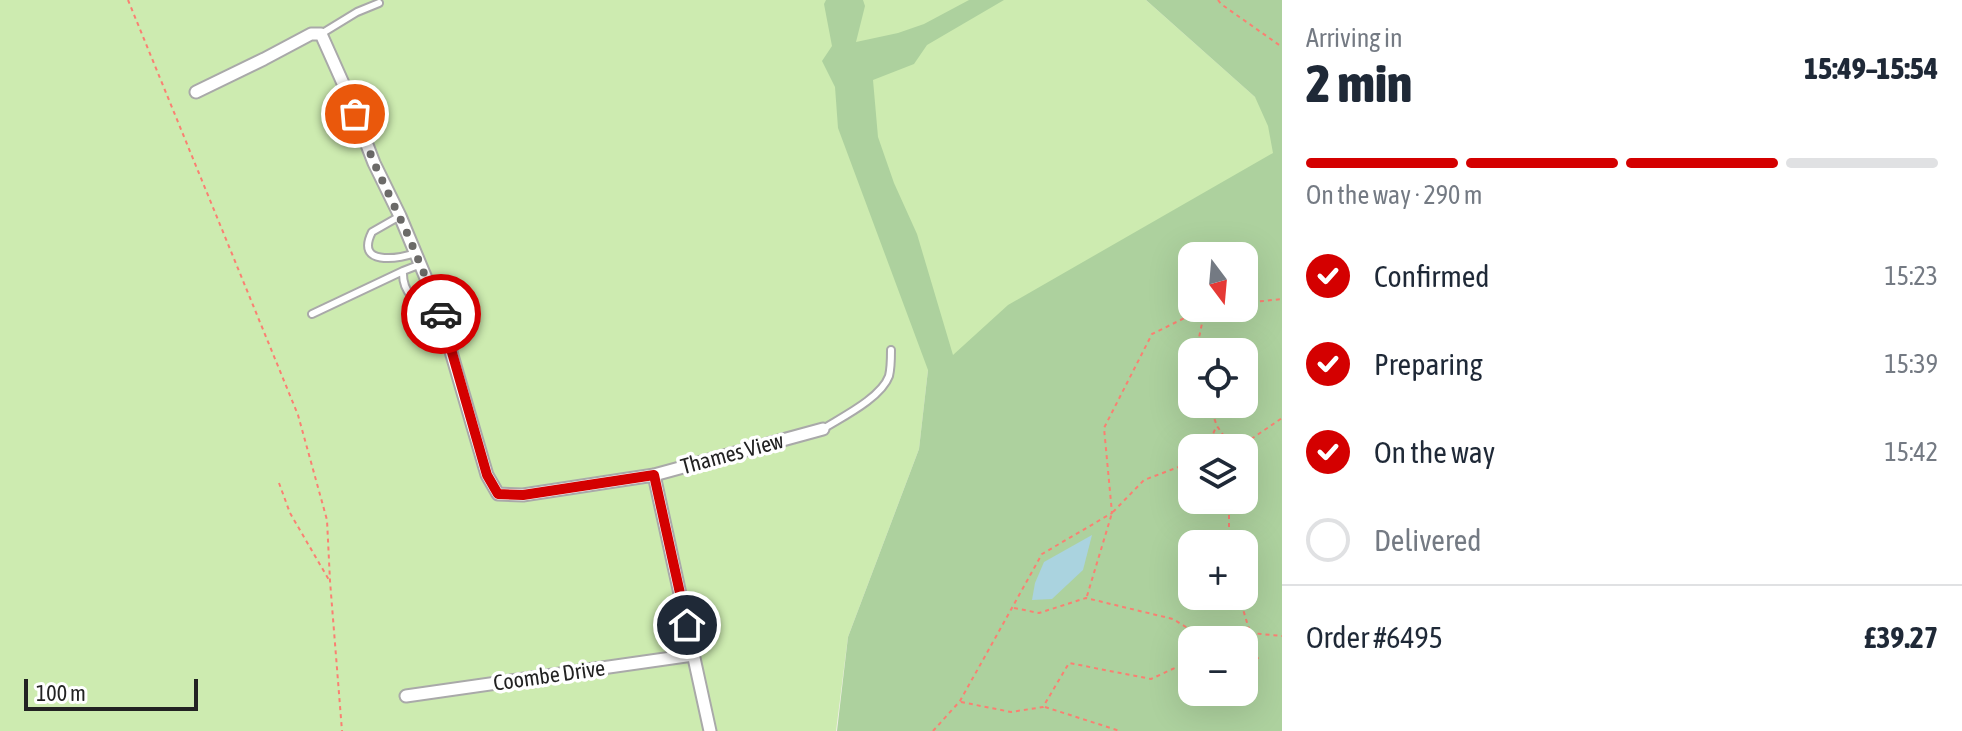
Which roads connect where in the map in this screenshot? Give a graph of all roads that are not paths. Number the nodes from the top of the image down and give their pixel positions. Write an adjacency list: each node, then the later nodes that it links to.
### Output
1 (379, 3): 2 (lane)
2 (321, 34): 3 (street); 4 (street)
3 (196, 92)
4 (400, 216): 5 (street); 5 (lane)
5 (418, 259): 6 (lane); 7 (street)
6 (403, 271): 7 (lane); 8 (lane)
7 (438, 307): 11 (street, Thames View)
8 (312, 314)
9 (891, 350): 10 (lane)
10 (823, 429): 11 (street, Thames View)
11 (654, 475): 12 (street)
12 (693, 655): 13 (street, Coombe Drive); 14 (street)
13 (406, 696)
14 (710, 731)

